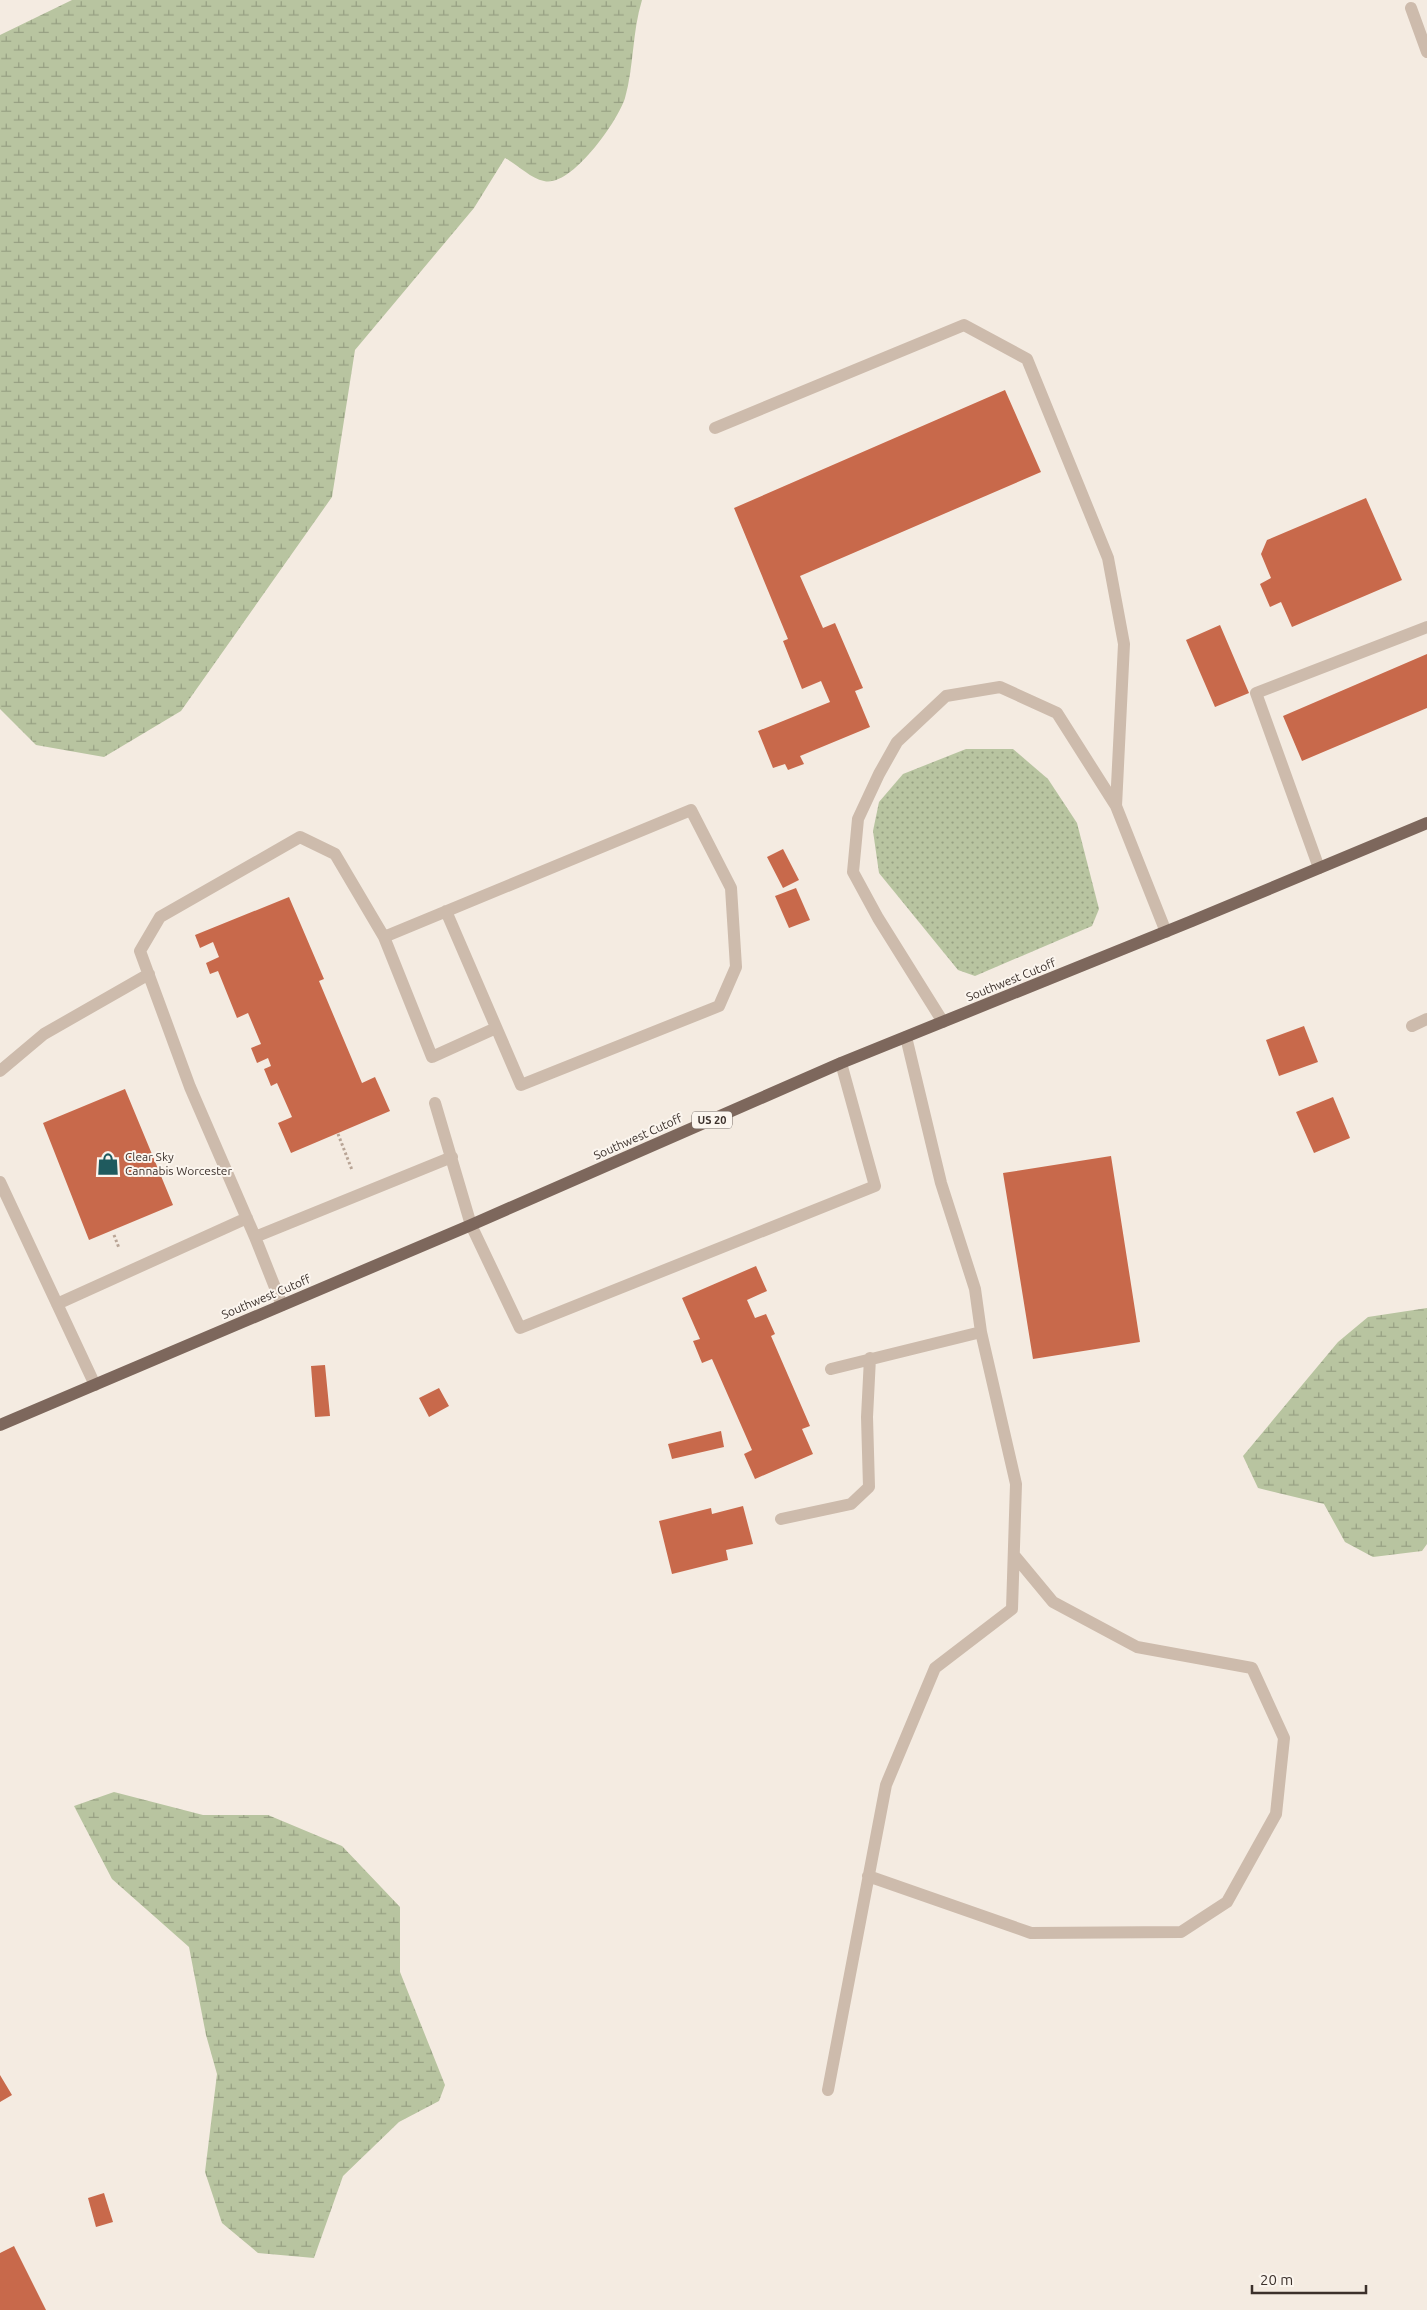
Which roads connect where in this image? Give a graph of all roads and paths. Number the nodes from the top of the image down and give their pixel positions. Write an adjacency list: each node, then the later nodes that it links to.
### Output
1 (1411, 8): 2 (lane)
2 (1427, 52)
3 (715, 428): 5 (lane)
4 (1427, 626): 7 (lane)
5 (1116, 806): 9 (lane); 13 (lane)
6 (1427, 823): 7 (main road, Southwest Cutoff / US 20)
7 (1319, 868): 9 (main road, Southwest Cutoff / US 20)
8 (446, 911): 10 (lane); 15 (lane); 15 (lane)
9 (1166, 932): 13 (main road, Southwest Cutoff / US 20)
10 (384, 937): 11 (lane); 15 (lane)
11 (149, 974): 18 (lane); 24 (lane)
12 (1427, 1019): 14 (lane)
13 (943, 1022): 16 (main road, Southwest Cutoff / US 20)
14 (1412, 1026)
15 (496, 1028)
16 (906, 1037): 17 (main road, Southwest Cutoff / US 20); 29 (lane)
17 (841, 1063): 25 (main road, Southwest Cutoff / US 20); 25 (lane)
18 (0, 1071)
19 (435, 1103): 21 (lane)
20 (338, 1134): 23 (path)
21 (452, 1157): 23 (lane); 25 (lane)
22 (0, 1182): 27 (lane)
23 (361, 1194): 26 (lane)
24 (247, 1218): 26 (lane); 27 (lane)
25 (471, 1225): 28 (main road, Southwest Cutoff / US 20)
26 (255, 1237): 28 (lane)
27 (57, 1304): 32 (lane)
28 (282, 1305): 32 (main road, Southwest Cutoff / US 20)
29 (981, 1332): 30 (lane); 35 (lane)
30 (870, 1358): 31 (lane); 34 (lane)
31 (832, 1369)
32 (95, 1385): 33 (main road, Southwest Cutoff / US 20)
33 (0, 1425)
34 (780, 1519)
35 (1014, 1555): 36 (lane); 36 (lane)
36 (868, 1876): 37 (lane)
37 (828, 2090)

